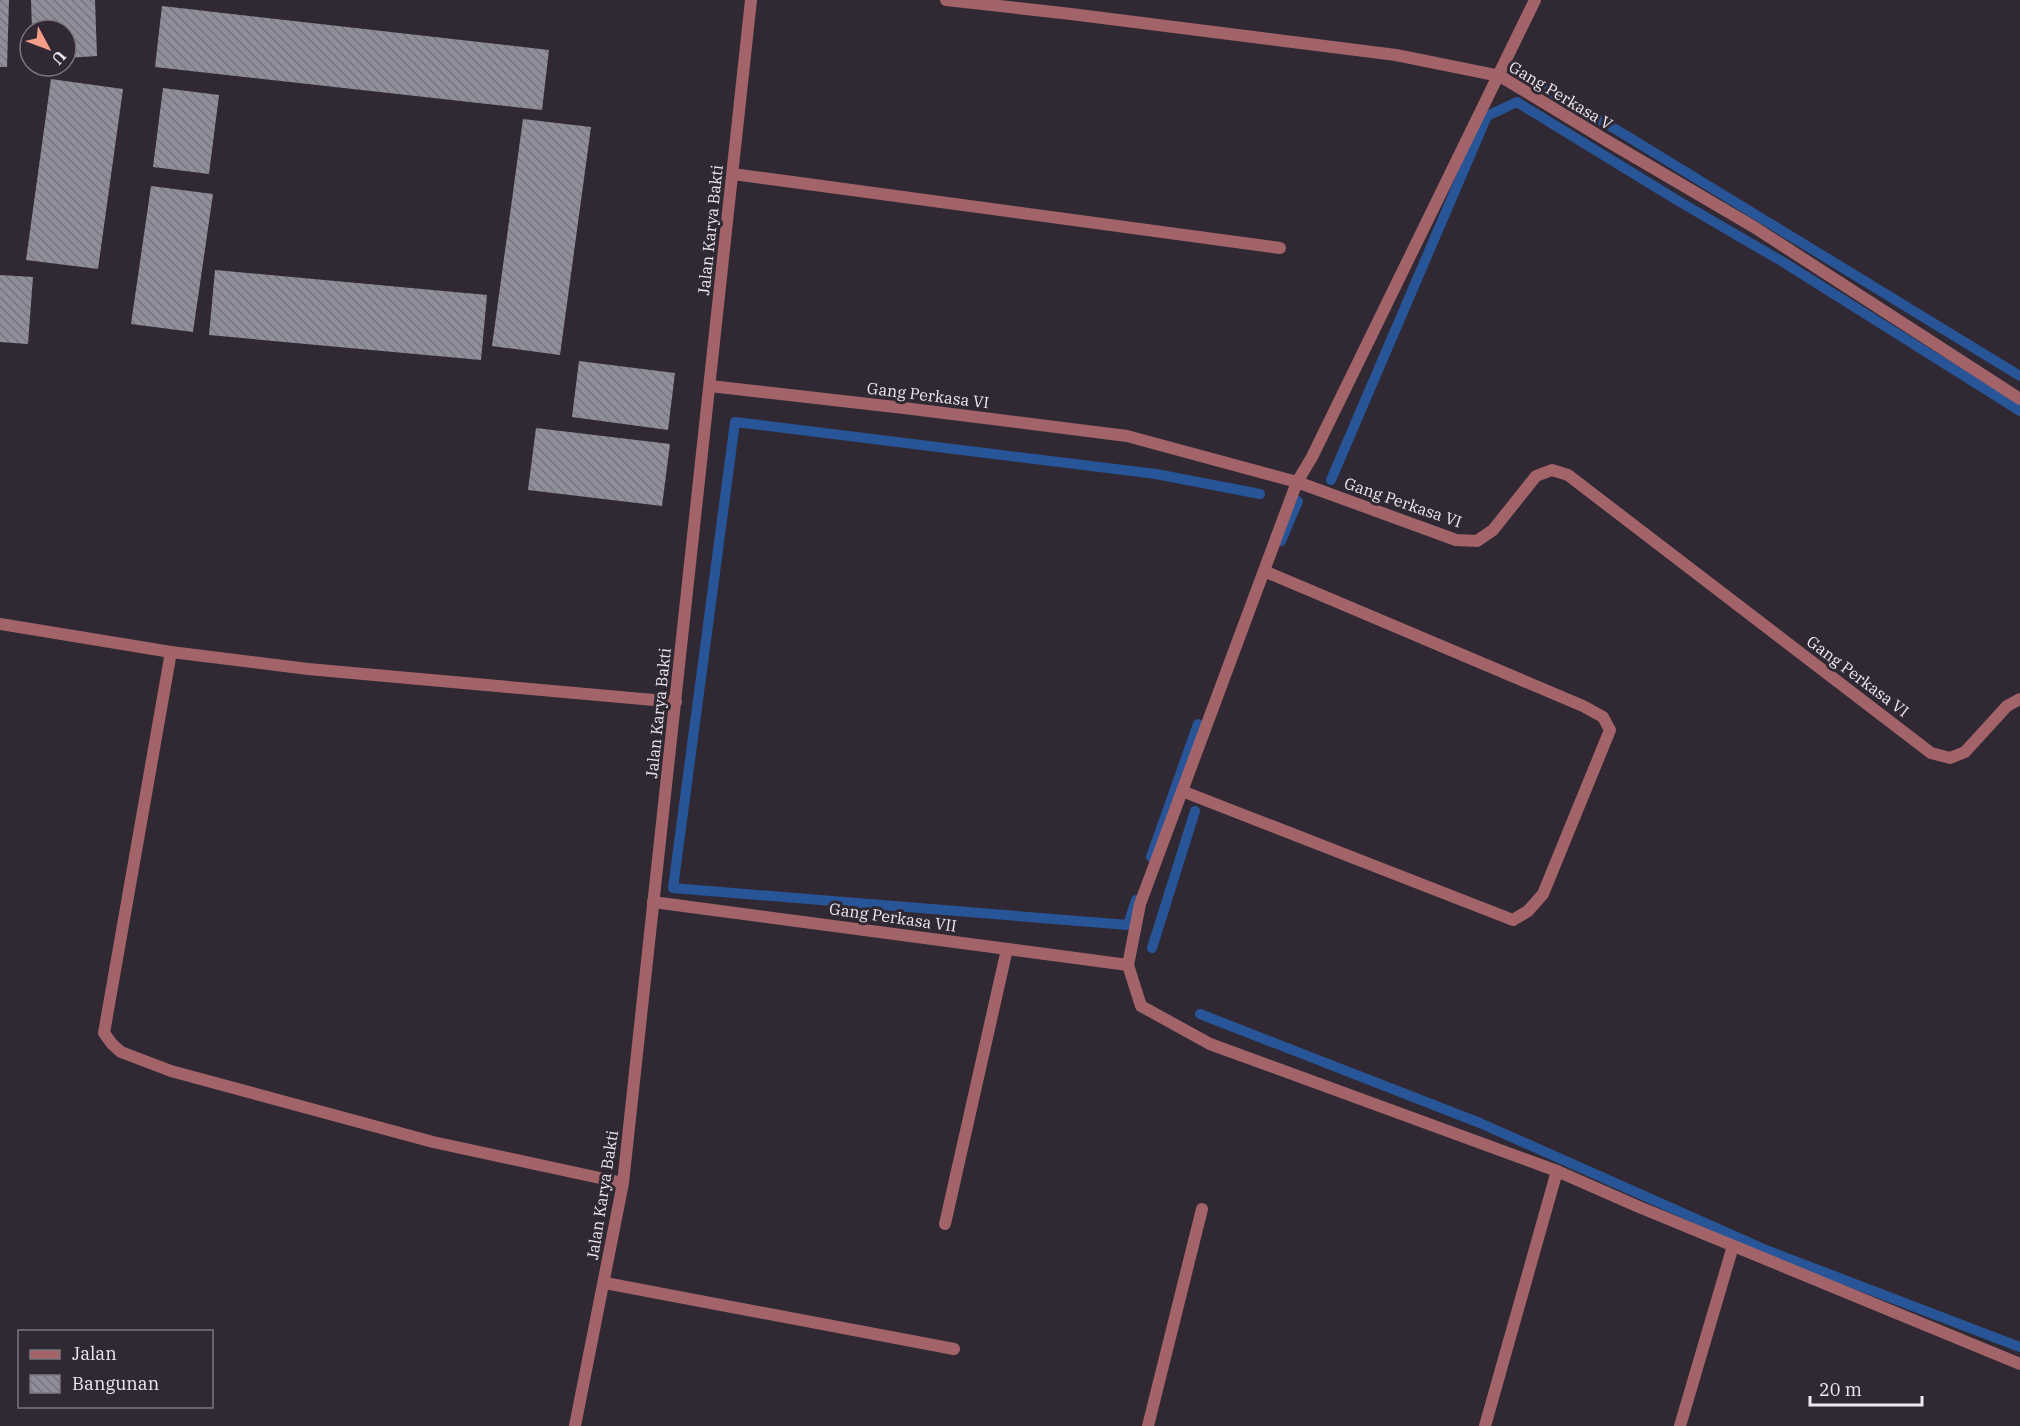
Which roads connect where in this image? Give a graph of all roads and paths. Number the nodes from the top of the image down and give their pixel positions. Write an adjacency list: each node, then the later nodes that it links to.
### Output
1 (752, 0): 5 (street, Jalan Karya Bakti)
2 (946, 0): 4 (street, Gang Perkasa V)
3 (1535, 0): 4 (street)
4 (1500, 76): 8 (street, Gang Perkasa V); 9 (street)
5 (733, 174): 6 (street); 7 (street, Jalan Karya Bakti)
6 (1280, 248)
7 (710, 386): 9 (street, Gang Perkasa VI); 14 (street, Jalan Karya Bakti)
8 (2020, 399)
9 (1297, 482): 10 (street); 13 (street, Gang Perkasa VI)
10 (1264, 571): 15 (street); 15 (street)
11 (0, 624): 12 (street)
12 (171, 652): 14 (street); 20 (street)
13 (2020, 699)
14 (676, 702): 16 (street, Jalan Karya Bakti)
15 (1182, 791): 18 (street)
16 (653, 902): 17 (street, Gang Perkasa VII); 20 (street, Jalan Karya Bakti)
17 (1007, 949): 18 (street, Gang Perkasa VII); 22 (street)
18 (1128, 965): 19 (street)
19 (1557, 1171): 23 (street); 29 (street)
20 (623, 1183): 24 (street, Jalan Karya Bakti)
21 (1202, 1209): 28 (street)
22 (945, 1224)
23 (1733, 1246): 26 (street); 30 (street)
24 (604, 1283): 25 (street); 27 (street, Jalan Karya Bakti)
25 (954, 1349)
26 (2020, 1364)
27 (575, 1426)
28 (1148, 1426)
29 (1485, 1426)
30 (1680, 1426)

